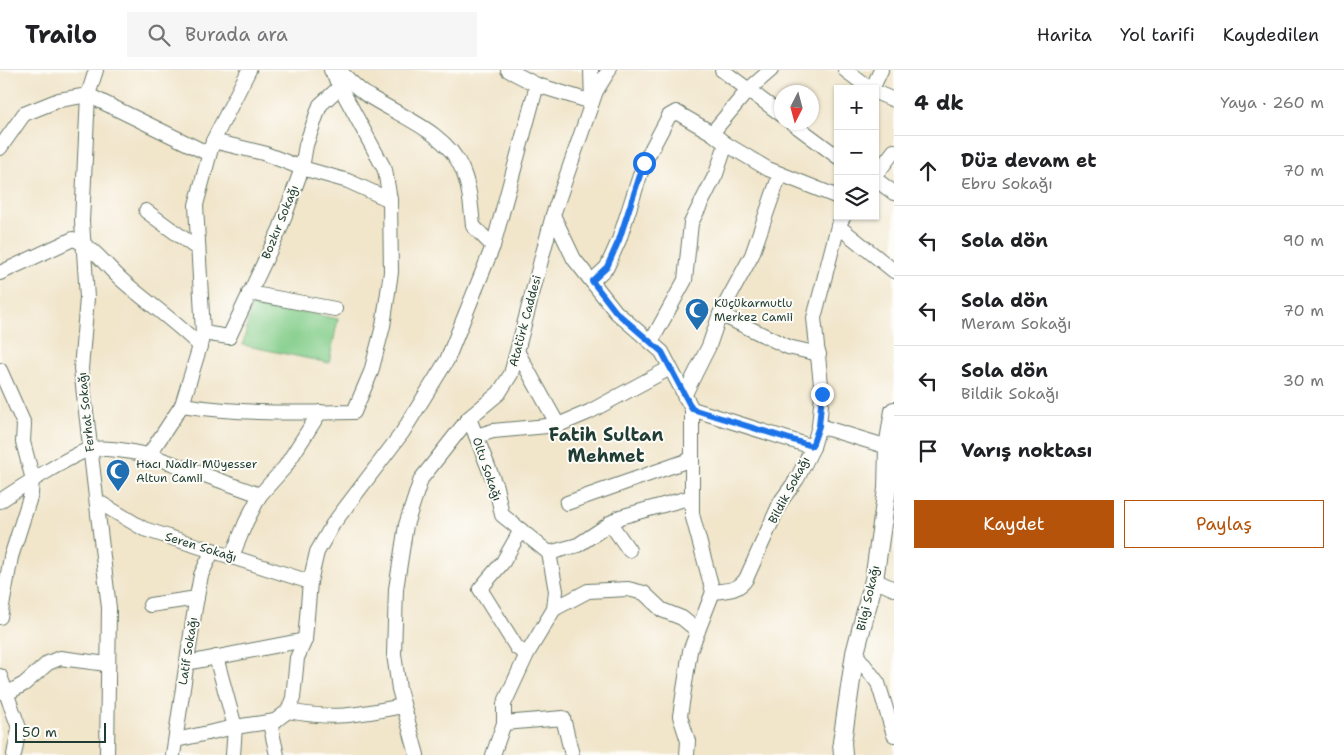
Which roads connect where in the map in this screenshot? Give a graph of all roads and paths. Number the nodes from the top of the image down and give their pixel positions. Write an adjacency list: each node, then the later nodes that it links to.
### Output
1 (96, 70): 18 (street, Ferhat Sokağı)
2 (249, 70): 26 (street)
3 (331, 70): 15 (street)
4 (338, 70): 40 (street)
5 (508, 70): 12 (street)
6 (591, 70): 20 (street)
7 (609, 70): 20 (street, Atatürk Caddesi)
8 (722, 70): 16 (street)
9 (771, 70): 16 (street)
10 (845, 70): 13 (street)
11 (880, 70): 14 (street)
12 (537, 85): 20 (street); 40 (street)
13 (866, 85)
14 (873, 85)
15 (340, 87): 29 (street, Bozkır Sokağı); 35 (street)
16 (748, 90): 21 (street); 23 (street)
17 (879, 94): 19 (street)
18 (88, 95): 25 (street); 26 (street); 39 (street, Ferhat Sokağı)
19 (894, 100)
20 (592, 102): 37 (street, Atatürk Caddesi)
21 (774, 110)
22 (802, 130): 28 (street)
23 (712, 132): 24 (street); 44 (street)
24 (726, 144): 30 (street); 49 (street)
25 (0, 148)
26 (211, 148): 29 (street); 41 (street)
27 (894, 151): 31 (street)
28 (834, 154)
29 (302, 168): 35 (street); 45 (street, Bozkır Sokağı)
30 (780, 174): 34 (street); 47 (street)
31 (877, 175)
32 (879, 181): 33 (street)
33 (894, 193)
34 (834, 196)
35 (390, 200): 58 (street)
36 (146, 211): 41 (street)
37 (553, 215): 44 (street); 50 (street, Atatürk Caddesi)
38 (841, 221): 42 (street); 51 (street, Bildik Sokağı)
39 (84, 243): 43 (street); 48 (street); 65 (street, Ferhat Sokağı)
40 (493, 246): 82 (street)
41 (198, 249): 48 (street)
42 (894, 271)
43 (0, 273)
44 (592, 281): 49 (street)
45 (249, 293): 46 (street); 48 (street, Bozkır Sokağı)
46 (335, 309)
47 (720, 314): 51 (street); 54 (street)
48 (202, 339): 55 (street)
49 (651, 342): 52 (street)
50 (518, 354): 59 (street, Atatürk Caddesi); 60 (street)
51 (819, 354): 61 (street, Bildik Sokağı)
52 (670, 368): 54 (street); 60 (street)
53 (0, 370): 68 (street)
54 (684, 396): 56 (street)
55 (182, 405): 58 (street); 66 (street)
56 (692, 409): 63 (street); 67 (street)
57 (894, 411): 64 (street, Bilgi Sokağı)
58 (320, 412): 70 (street)
59 (469, 418): 62 (street, Oltu Sokağı); 98 (street, Atatürk Caddesi)
60 (558, 425): 62 (street)
61 (819, 426): 63 (street, Bildik Sokağı); 64 (street)
62 (476, 436): 76 (street, Oltu Sokağı)
63 (812, 446): 84 (street, Bildik Sokağı)
64 (888, 447): 69 (street, Bilgi Sokağı)
65 (89, 450): 66 (street); 68 (street); 73 (street, Ferhat Sokağı)
66 (149, 455): 70 (street)
67 (692, 459): 71 (street); 74 (street)
68 (31, 483): 72 (street); 88 (street)
69 (890, 490): 81 (street, Bilgi Sokağı)
70 (260, 495): 80 (street)
71 (692, 497): 75 (street); 84 (street)
72 (0, 501)
73 (97, 501): 77 (street, Seren Sokağı); 95 (street, Ferhat Sokağı)
74 (567, 503)
75 (610, 523): 78 (street); 79 (street)
76 (521, 530): 79 (street, Oltu Sokağı); 92 (street)
77 (213, 550): 80 (street, Seren Sokağı); 85 (street, Latif Sokağı)
78 (629, 550)
79 (549, 553): 87 (street)
80 (232, 556): 82 (street, Seren Sokağı)
81 (874, 580): 83 (street); 91 (street, Bilgi Sokağı)
82 (310, 582): 90 (street)
83 (894, 589)
84 (713, 592): 89 (street)
85 (197, 598): 86 (street); 94 (street, Latif Sokağı)
86 (150, 606)
87 (554, 609): 89 (street); 92 (street)
88 (0, 617)
89 (698, 631): 113 (street)
90 (305, 640): 93 (street); 99 (street)
91 (855, 653): 103 (street); 114 (street, Bilgi Sokağı)
92 (527, 654): 101 (street)
93 (216, 657): 94 (street); 102 (street)
94 (187, 663): 104 (street, Latif Sokağı)
95 (107, 664): 97 (street); 106 (street, Ferhat Sokağı)
96 (0, 676): 97 (street)
97 (6, 694): 105 (street)
98 (403, 706): 99 (street); 110 (street, Atatürk Caddesi)
99 (288, 711): 100 (street)
100 (275, 721): 102 (street); 109 (street)
101 (504, 723): 111 (street); 112 (street)
102 (235, 726): 104 (street); 108 (street)
103 (894, 735)
104 (176, 740): 107 (street, Latif Sokağı)
105 (14, 755)
106 (107, 755)
107 (174, 755)
108 (233, 755)
109 (277, 755)
110 (417, 755)
111 (493, 755)
112 (572, 755)
113 (687, 755)
114 (843, 755)

